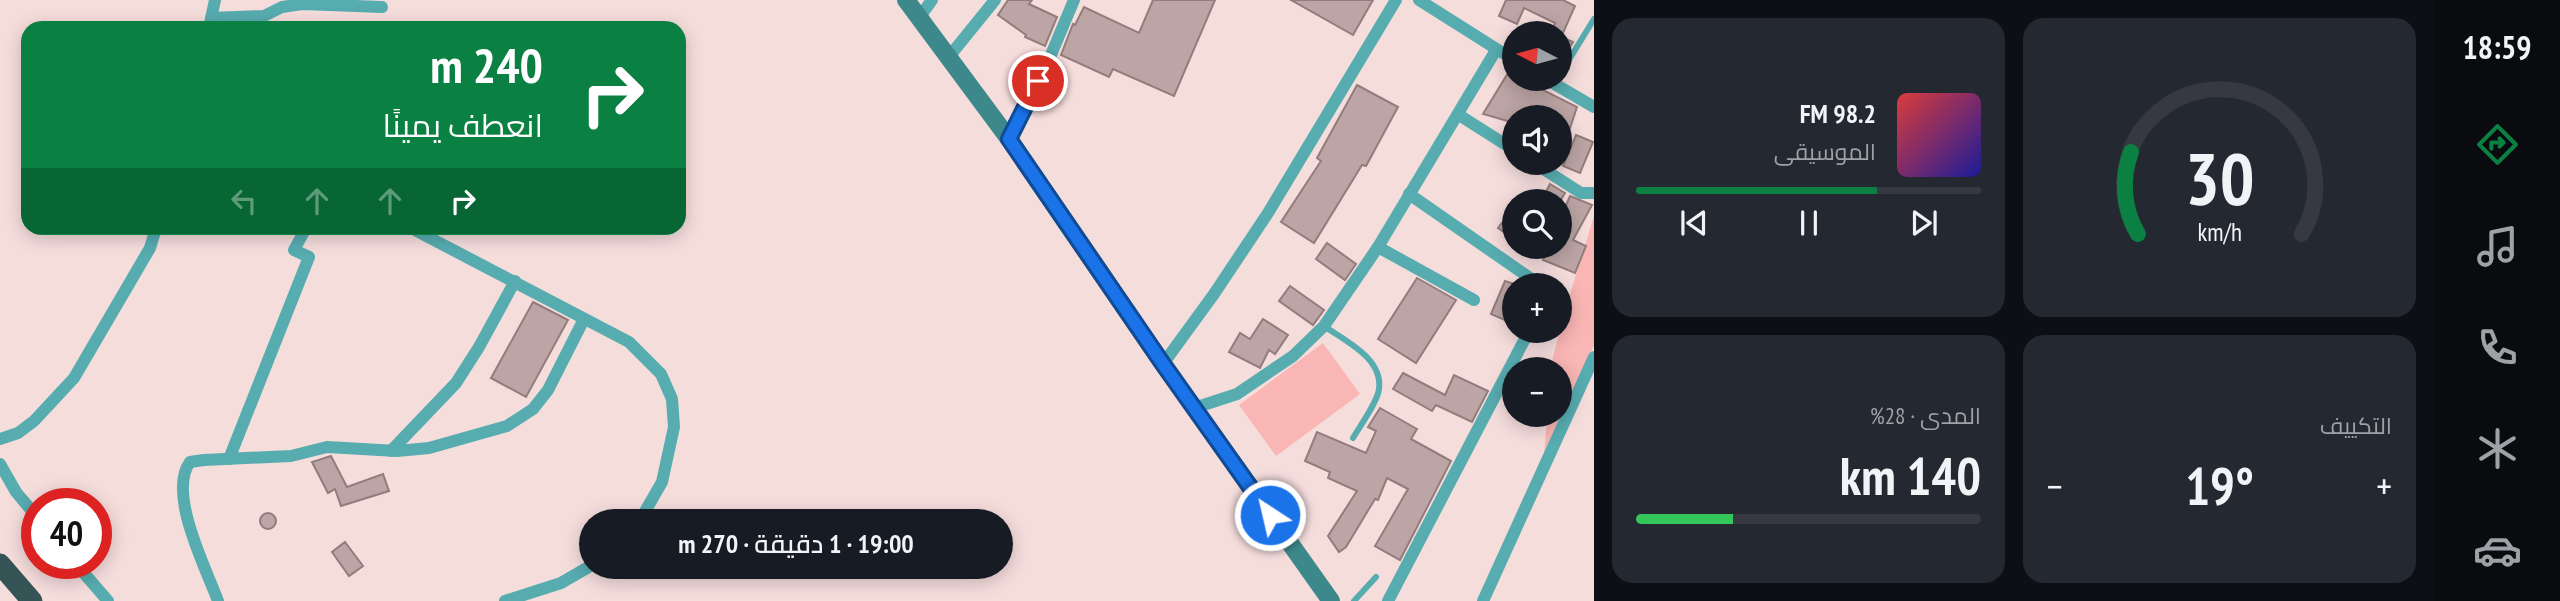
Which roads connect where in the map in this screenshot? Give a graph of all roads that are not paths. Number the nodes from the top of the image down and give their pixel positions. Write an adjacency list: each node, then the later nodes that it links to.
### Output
1 (215, 0): 11 (street)
2 (906, 0): 9 (street)
3 (932, 0): 9 (street)
4 (995, 0): 16 (street)
5 (1074, 0): 20 (street)
6 (1396, 0): 36 (street)
7 (1419, 0): 13 (street)
8 (382, 7): 12 (street)
9 (919, 18): 16 (street)
10 (1594, 19): 14 (lane)
11 (210, 21)
12 (225, 21)
13 (1496, 50): 15 (street); 19 (street)
14 (1572, 52)
15 (1502, 53)
16 (948, 58): 20 (street)
17 (1571, 91): 18 (street)
18 (1594, 107)
19 (1459, 115): 21 (street); 24 (street)
20 (1009, 139): 36 (street)
21 (1502, 142)
22 (1553, 175): 23 (street)
23 (1594, 193)
24 (1409, 194): 28 (street); 29 (street)
25 (154, 235): 39 (street)
26 (302, 235): 41 (street)
27 (425, 235): 30 (street)
28 (1378, 247): 31 (street); 33 (street)
29 (1523, 273)
30 (515, 281): 32 (street); 40 (street)
31 (1474, 300)
32 (584, 319): 40 (street); 44 (street)
33 (1324, 326): 37 (street); 38 (lane)
34 (1523, 343): 55 (street)
35 (1594, 358): 56 (street)
36 (1163, 364): 37 (street)
37 (1194, 408): 53 (street)
38 (1353, 438)
39 (0, 439)
40 (391, 451): 41 (street)
41 (229, 458): 51 (street)
42 (0, 464): 43 (street)
43 (21, 498)
44 (646, 509)
45 (0, 564): 49 (highway)
46 (579, 573): 52 (street)
47 (1376, 577): 54 (lane)
48 (89, 579): 50 (street)
49 (32, 601)
50 (108, 601)
51 (218, 601)
52 (505, 601)
53 (1331, 601)
54 (1354, 601)
55 (1388, 601)
56 (1483, 601)

